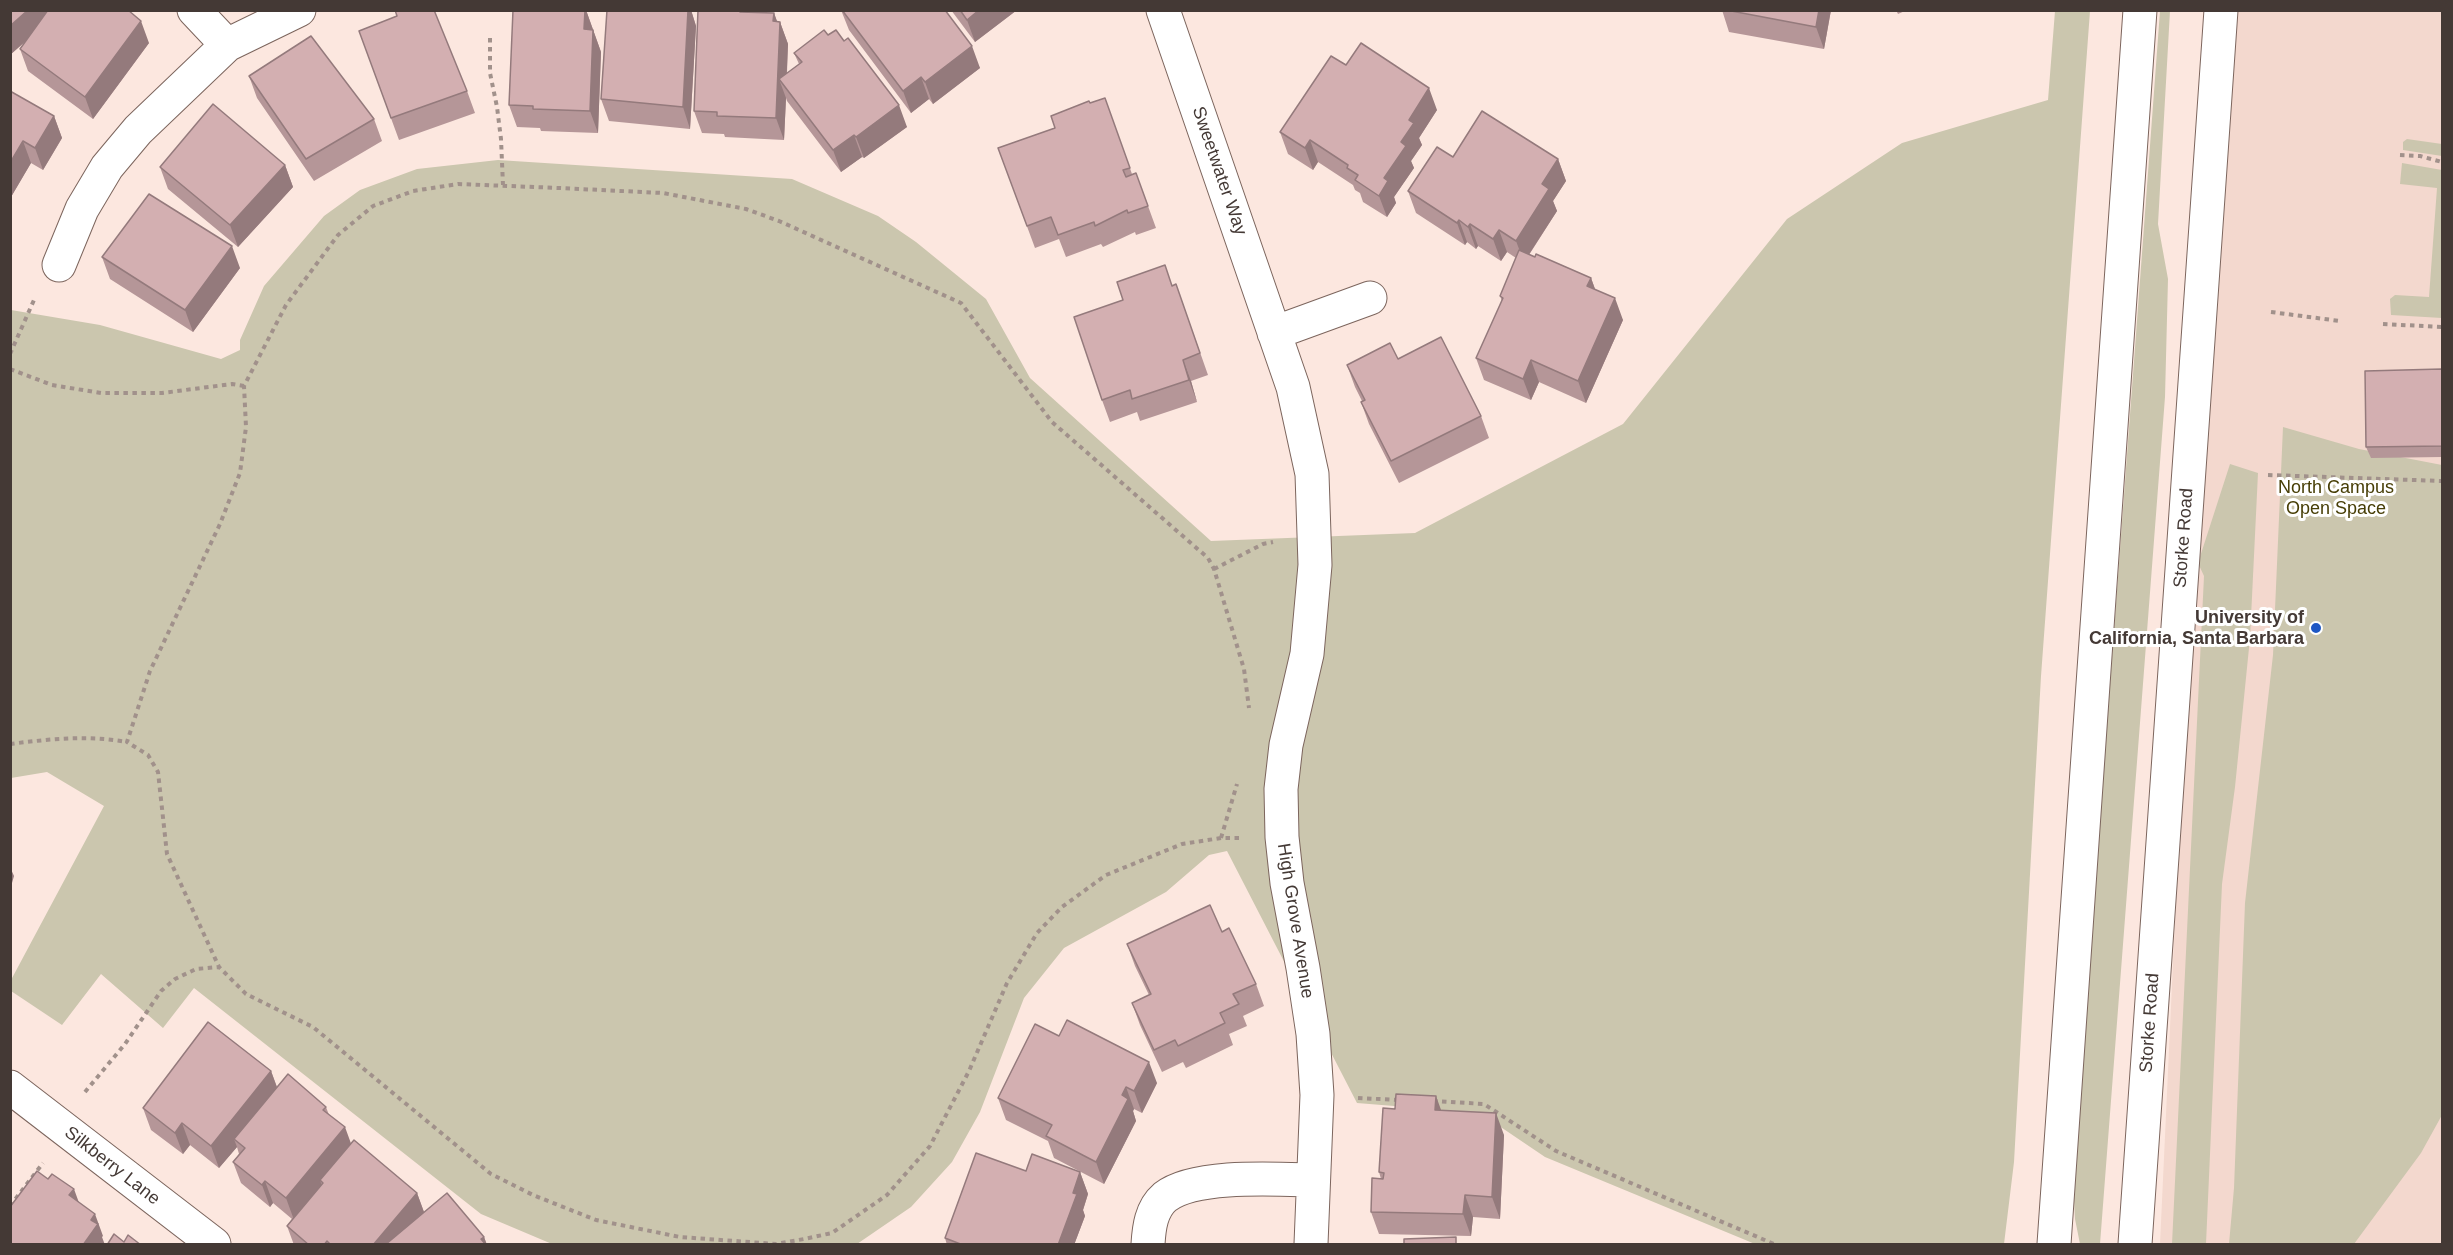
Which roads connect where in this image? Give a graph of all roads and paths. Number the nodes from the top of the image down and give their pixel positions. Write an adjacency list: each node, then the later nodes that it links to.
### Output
1 (194, 10): 7 (main road)
2 (299, 10): 7 (main road)
3 (1163, 10): 17 (main road, Sweetwater Way)
4 (2140, 10): 47 (main road)
5 (2222, 10): 48 (main road, Storke Road)
6 (490, 38): 10 (path)
7 (227, 45): 11 (main road)
8 (2400, 155): 9 (path)
9 (2442, 162)
10 (503, 185): 20 (path); 25 (path)
11 (49, 277): 18 (path)
12 (1370, 298): 17 (main road)
13 (2271, 312): 14 (path)
14 (2340, 321)
15 (2383, 324): 16 (path)
16 (2442, 327)
17 (1274, 333): 24 (main road, Sweetwater Way)
18 (10, 354)
19 (10, 369): 20 (path)
20 (244, 386): 27 (path)
21 (2268, 475): 22 (path)
22 (2442, 481)
23 (1283, 541): 25 (path)
24 (1315, 565): 30 (main road, High Grove Avenue)
25 (1214, 569): 26 (path)
26 (1249, 710)
27 (127, 742): 28 (path); 32 (path)
28 (10, 744)
29 (1239, 778): 31 (path)
30 (1282, 837): 31 (path); 39 (main road, High Grove Avenue)
31 (1221, 838): 41 (path)
32 (219, 967): 36 (path); 41 (path)
33 (10, 1087): 42 (main road, Silkberry Lane)
34 (1358, 1098): 35 (path)
35 (1404, 1100)
36 (79, 1101)
37 (1426, 1101): 46 (path)
38 (46, 1160): 40 (path)
39 (1312, 1180): 44 (main road); 45 (main road, High Grove Avenue)
40 (10, 1206)
41 (804, 1239): 43 (path)
42 (214, 1245)
43 (805, 1245)
44 (1148, 1245)
45 (1311, 1245)
46 (1774, 1245)
47 (2054, 1245)
48 (2135, 1245)

